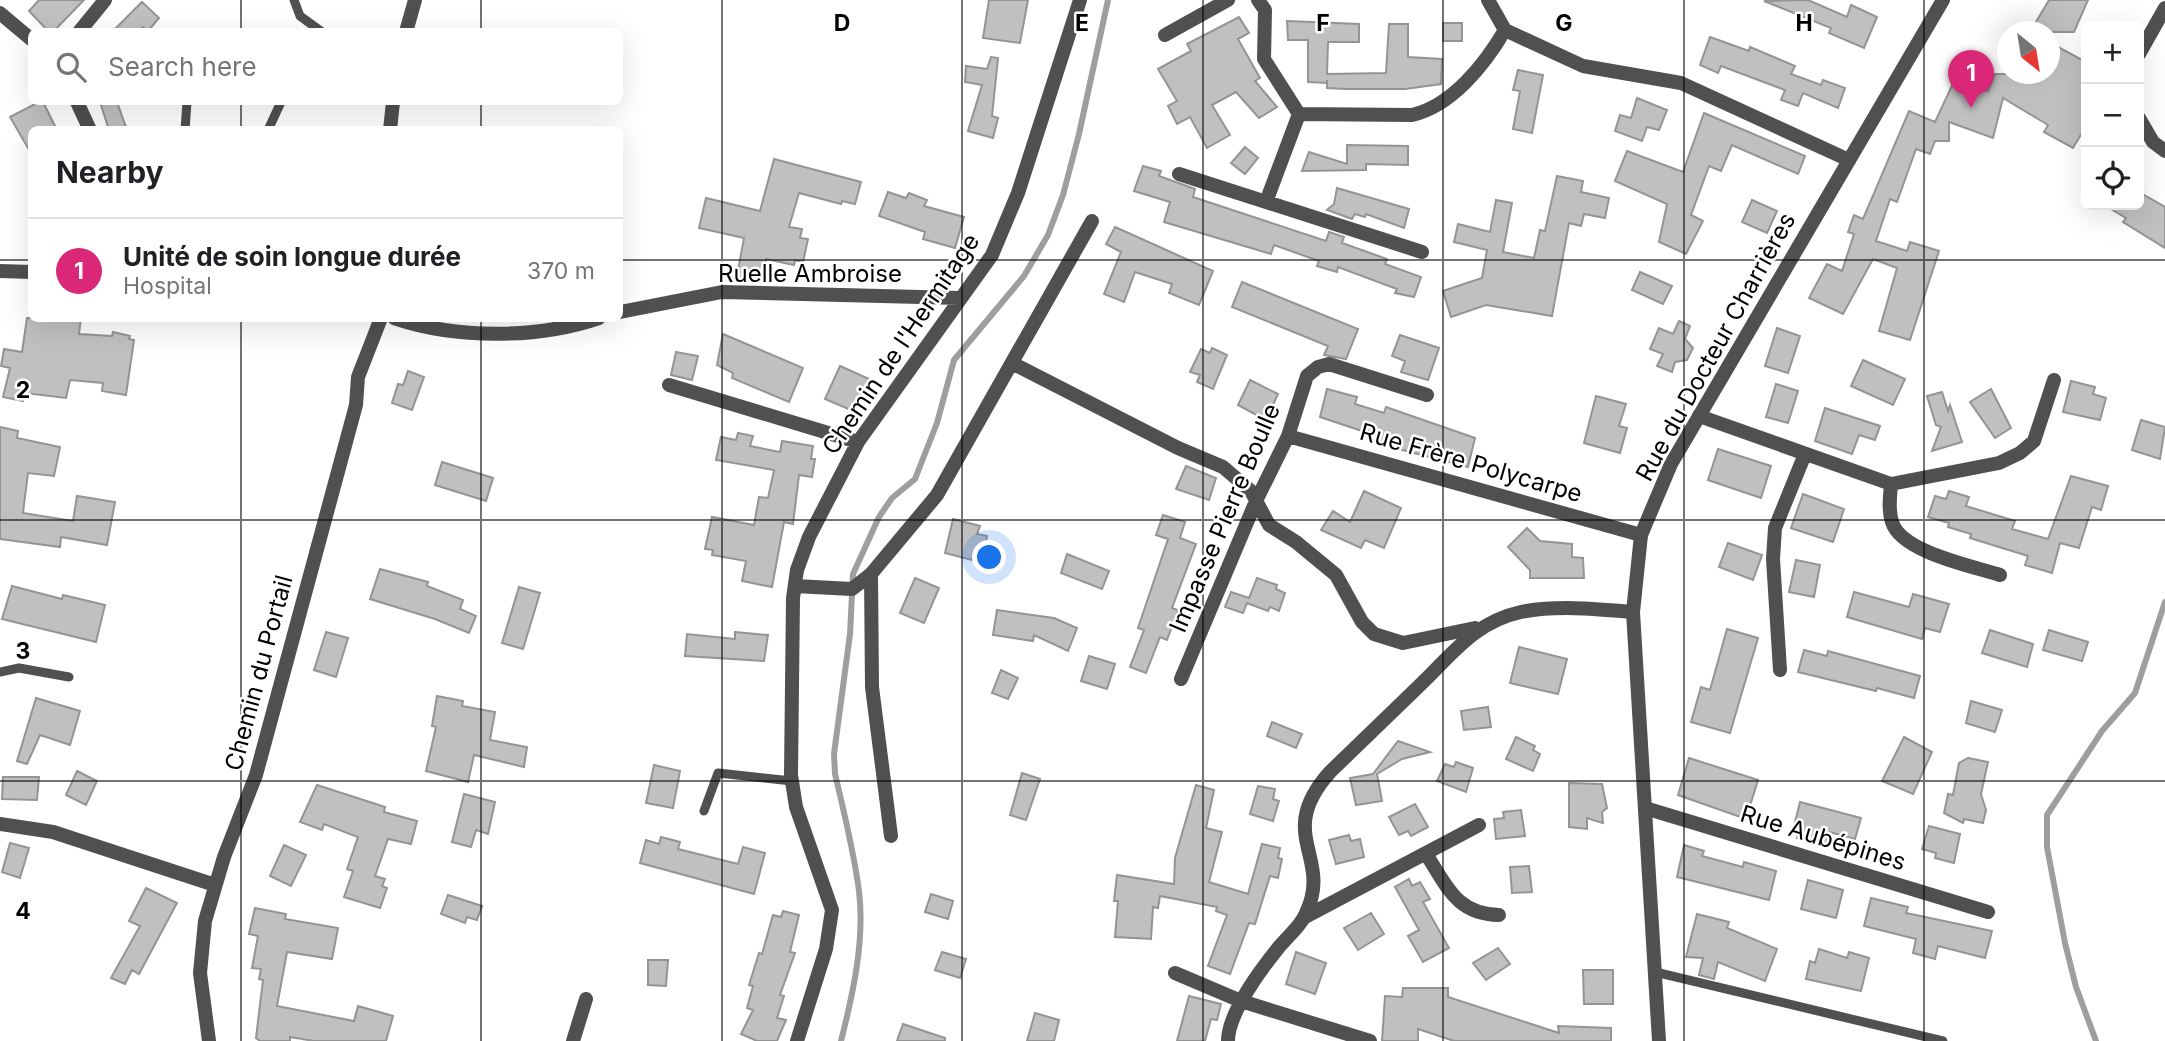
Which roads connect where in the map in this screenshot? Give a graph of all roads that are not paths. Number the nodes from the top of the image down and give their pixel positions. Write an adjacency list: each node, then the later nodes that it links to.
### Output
1 (105, 0): 11 (street)
2 (294, 0): 12 (lane)
3 (415, 0): 13 (street)
4 (1080, 0): 36 (street, Chemin de l'Hermitage)
5 (1228, 0): 15 (street)
6 (1258, 0): 22 (street)
7 (1488, 0): 14 (street)
8 (1943, 0): 29 (street, Rue du Docteur Charrières)
9 (2165, 8): 17 (street)
10 (0, 13): 16 (street)
11 (82, 28)
12 (316, 28)
13 (407, 28)
14 (1505, 30): 22 (street); 29 (street)
15 (1165, 35)
16 (28, 37)
17 (2144, 45)
18 (78, 105): 23 (street)
19 (187, 105): 24 (lane)
20 (280, 105): 25 (lane)
21 (393, 105): 26 (street)
22 (1299, 114): 31 (street)
23 (88, 126)
24 (185, 126)
25 (270, 126)
26 (390, 126)
27 (2144, 127): 28 (street)
28 (2165, 151)
29 (1849, 160): 45 (street, Rue du Docteur Charrières)
30 (1179, 174): 31 (street)
31 (1266, 202): 33 (street)
32 (1092, 221): 41 (street)
33 (1422, 251)
34 (0, 271): 35 (street)
35 (28, 272)
36 (960, 298): 37 (street, Ruelle Ambroise); 47 (street, Chemin de l'Hermitage)
37 (623, 311)
38 (379, 322): 68 (street, Chemin du Portail)
39 (405, 322): 40 (street)
40 (585, 322)
41 (1012, 363): 50 (street); 52 (street)
42 (2054, 380): 49 (street)
43 (668, 385): 47 (street)
44 (1427, 395): 46 (street, Impasse Pierre Boulle)
45 (1699, 416): 48 (street); 51 (street, Rue du Docteur Charrières)
46 (1288, 436): 50 (street, Impasse Pierre Boulle); 51 (street, Rue Frère Polycarpe)
47 (858, 442): 54 (street, Chemin de l'Hermitage)
48 (1805, 453): 49 (street); 57 (street)
49 (1891, 484): 53 (street)
50 (1256, 501): 56 (street); 60 (street, Impasse Pierre Boulle)
51 (1641, 535): 55 (street, Rue du Docteur Charrières)
52 (871, 574): 54 (street); 66 (street)
53 (2000, 575)
54 (795, 586): 61 (street, Chemin de l'Hermitage)
55 (1633, 612): 56 (street); 62 (street, Rue du Docteur Charrières)
56 (1480, 627): 71 (street)
57 (1780, 670)
58 (0, 672): 59 (lane)
59 (69, 677)
60 (1181, 679)
61 (792, 781): 63 (lane); 78 (street, Chemin de l'Hermitage)
62 (1645, 808): 69 (street, Rue Aubépines); 72 (street, Rue du Docteur Charrières)
63 (704, 811)
64 (0, 824): 68 (street)
65 (1479, 825): 67 (street)
66 (891, 836)
67 (1426, 854): 70 (street); 71 (street)
68 (215, 885): 76 (street, Chemin du Portail)
69 (1988, 912)
70 (1499, 915)
71 (1305, 916): 75 (street)
72 (1655, 972): 81 (street, Rue du Docteur Charrières); 82 (lane)
73 (1175, 973): 75 (street)
74 (586, 999): 77 (street)
75 (1241, 1001): 79 (street); 80 (street)
76 (209, 1041)
77 (573, 1041)
78 (797, 1041)
79 (1228, 1041)
80 (1370, 1041)
81 (1659, 1041)
82 (1942, 1041)

